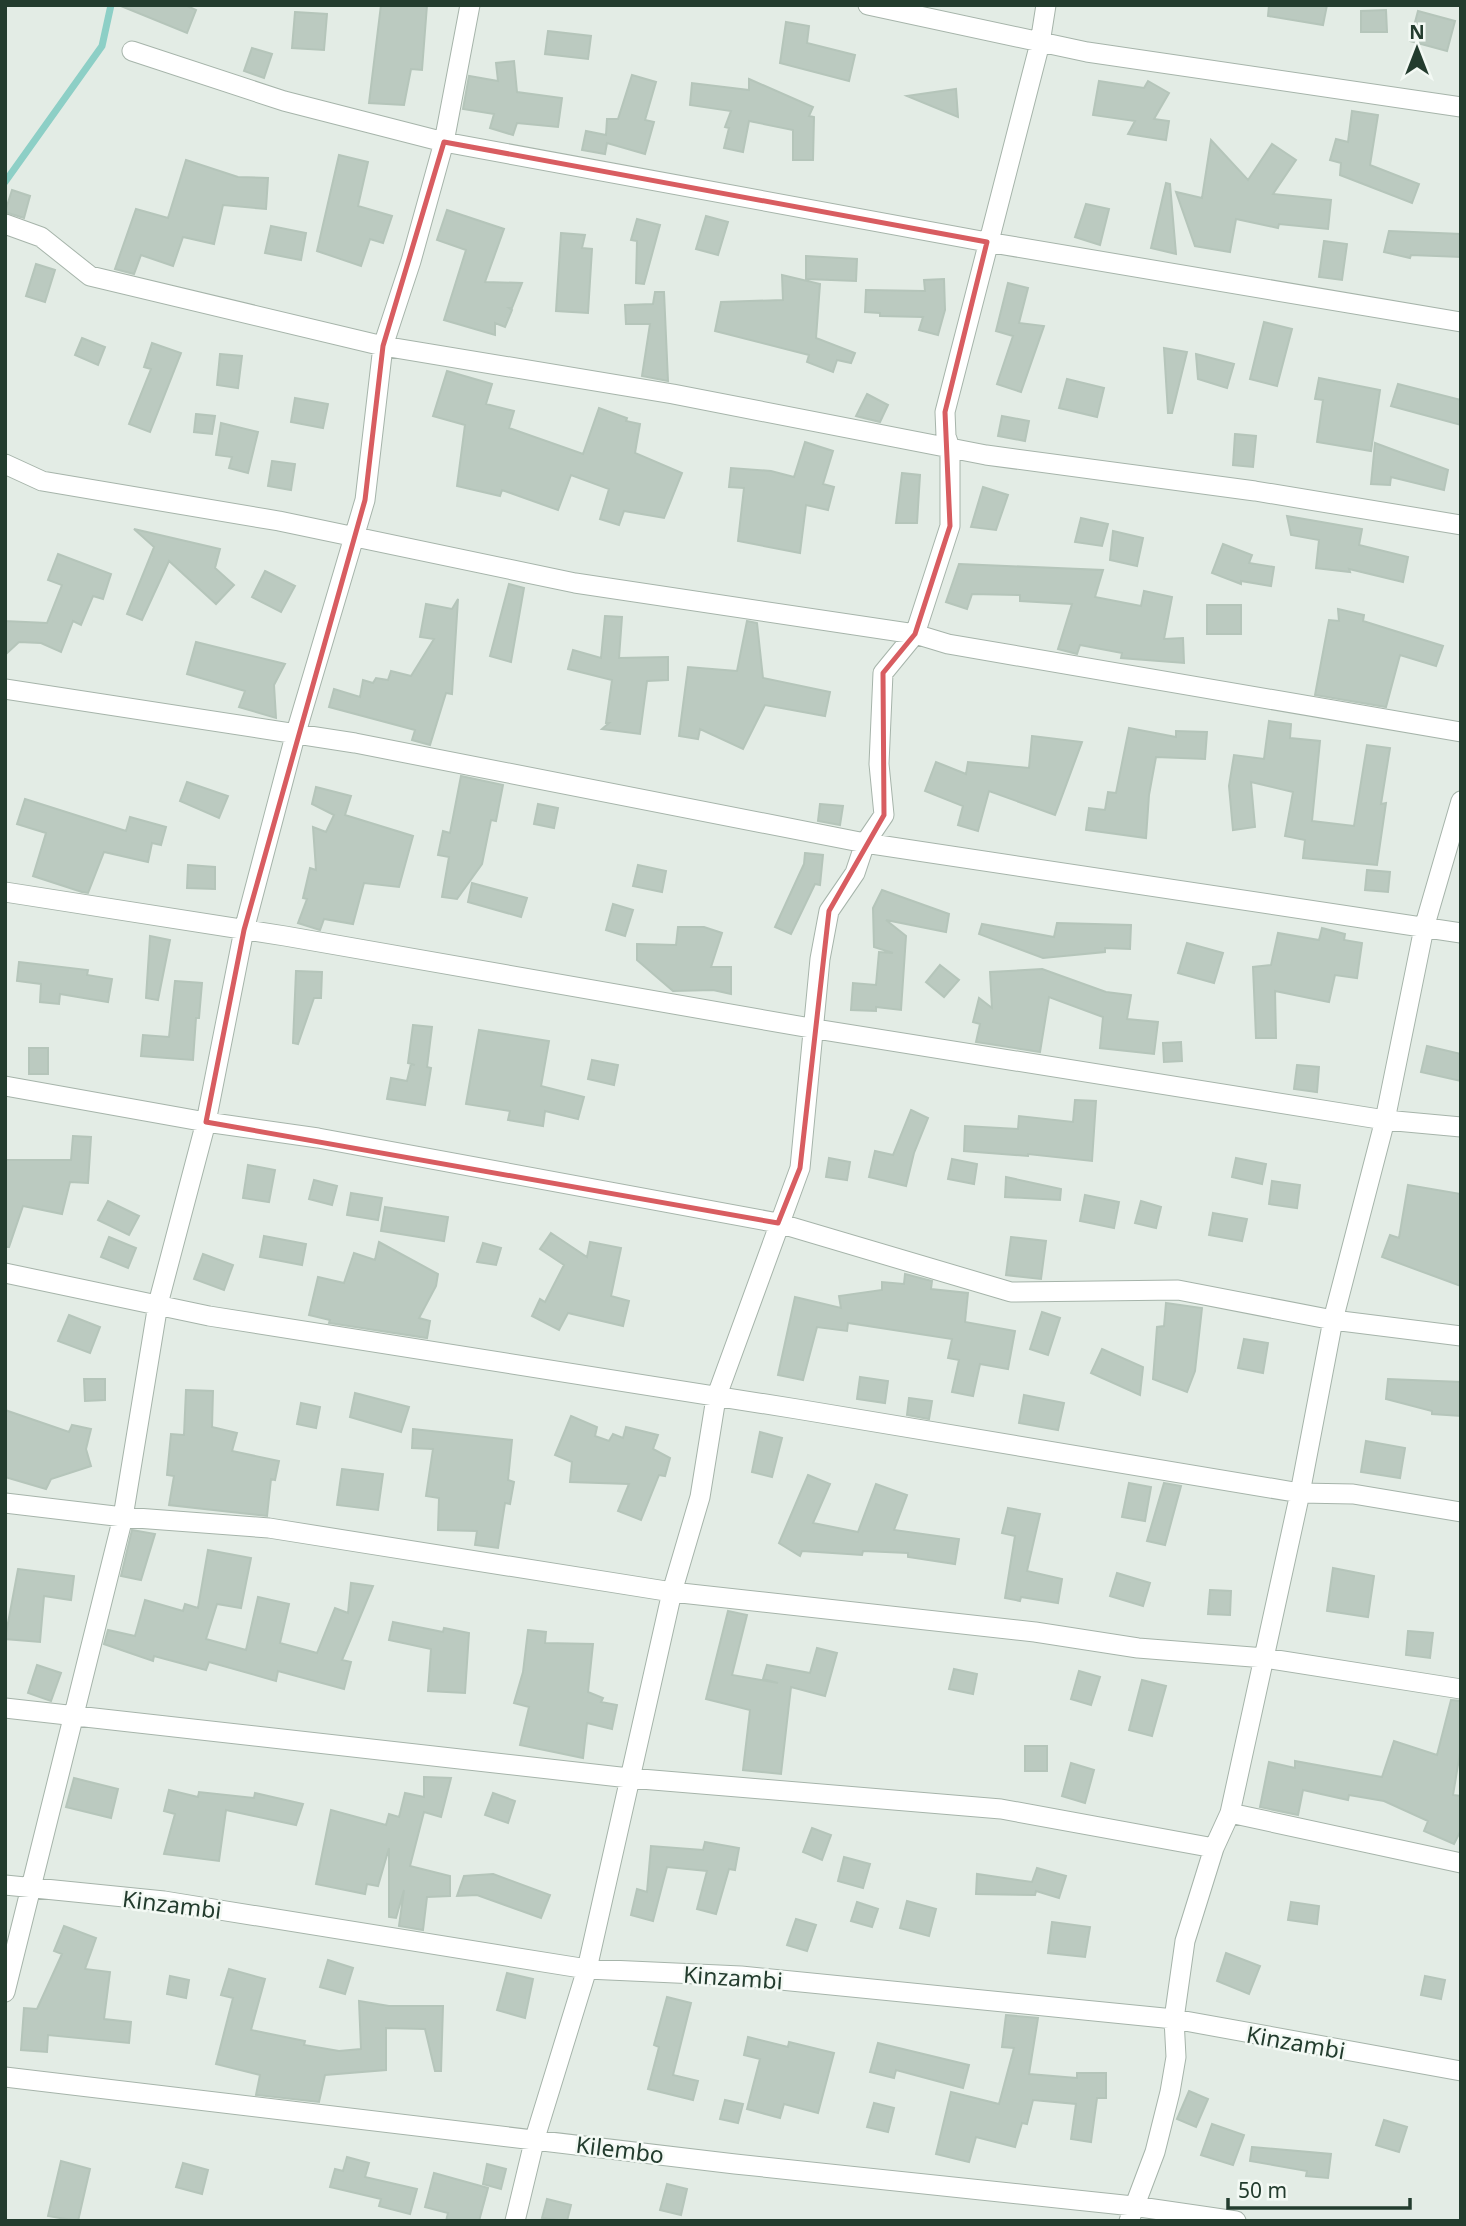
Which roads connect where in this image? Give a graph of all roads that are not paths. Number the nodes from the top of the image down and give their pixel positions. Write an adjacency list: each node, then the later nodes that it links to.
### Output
1 (470, 5): 7 (street)
2 (868, 5): 4 (street)
3 (1046, 5): 4 (street)
4 (1040, 43): 6 (street); 9 (street)
5 (132, 51): 7 (street)
6 (1461, 107)
7 (444, 142): 9 (street); 11 (street)
8 (5, 224): 11 (street)
9 (987, 242): 10 (street); 12 (street)
10 (1461, 322)
11 (383, 346): 12 (street); 15 (street)
12 (950, 448): 14 (street); 16 (street)
13 (5, 464): 15 (street)
14 (1461, 525)
15 (353, 538): 16 (street); 19 (street)
16 (915, 634): 18 (street); 21 (street)
17 (5, 689): 19 (street)
18 (1461, 732)
19 (295, 736): 21 (street); 24 (street)
20 (1461, 802): 23 (street)
21 (866, 843): 23 (street); 26 (street)
22 (5, 892): 24 (street)
23 (1424, 928): 25 (street); 28 (street)
24 (243, 930): 26 (street); 29 (street)
25 (1461, 933)
26 (816, 1029): 28 (street); 31 (street)
27 (5, 1086): 29 (street)
28 (1385, 1119): 30 (street); 34 (street)
29 (206, 1122): 31 (street); 33 (street)
30 (1461, 1127)
31 (778, 1223): 34 (street); 36 (street)
32 (5, 1273): 33 (street)
33 (158, 1304): 36 (street); 40 (street)
34 (1333, 1320): 35 (street); 37 (street)
35 (1461, 1336)
36 (716, 1398): 37 (street); 41 (street)
37 (1300, 1493): 39 (street); 42 (street)
38 (5, 1503): 40 (street)
39 (1461, 1511)
40 (123, 1517): 41 (street); 45 (street)
41 (672, 1592): 42 (street); 46 (street)
42 (1265, 1658): 43 (street); 47 (street)
43 (1461, 1689)
44 (5, 1708): 45 (street)
45 (72, 1718): 46 (street); 51 (street)
46 (629, 1778): 48 (street); 52 (street)
47 (1230, 1813): 48 (street); 49 (street)
48 (1214, 1848): 54 (street)
49 (1461, 1863)
50 (5, 1885): 51 (street, Kinzambi)
51 (30, 1888): 52 (street, Kinzambi); 53 (street)
52 (587, 1969): 54 (street, Kinzambi); 57 (street)
53 (5, 1992)
54 (1174, 2019): 55 (street, Kinzambi); 58 (street)
55 (1461, 2071)
56 (5, 2077): 57 (street, Kilembo)
57 (535, 2138): 58 (street, Kilembo); 59 (street)
58 (1131, 2213): 60 (street, Kilembo)
59 (515, 2221)
60 (1236, 2221)

